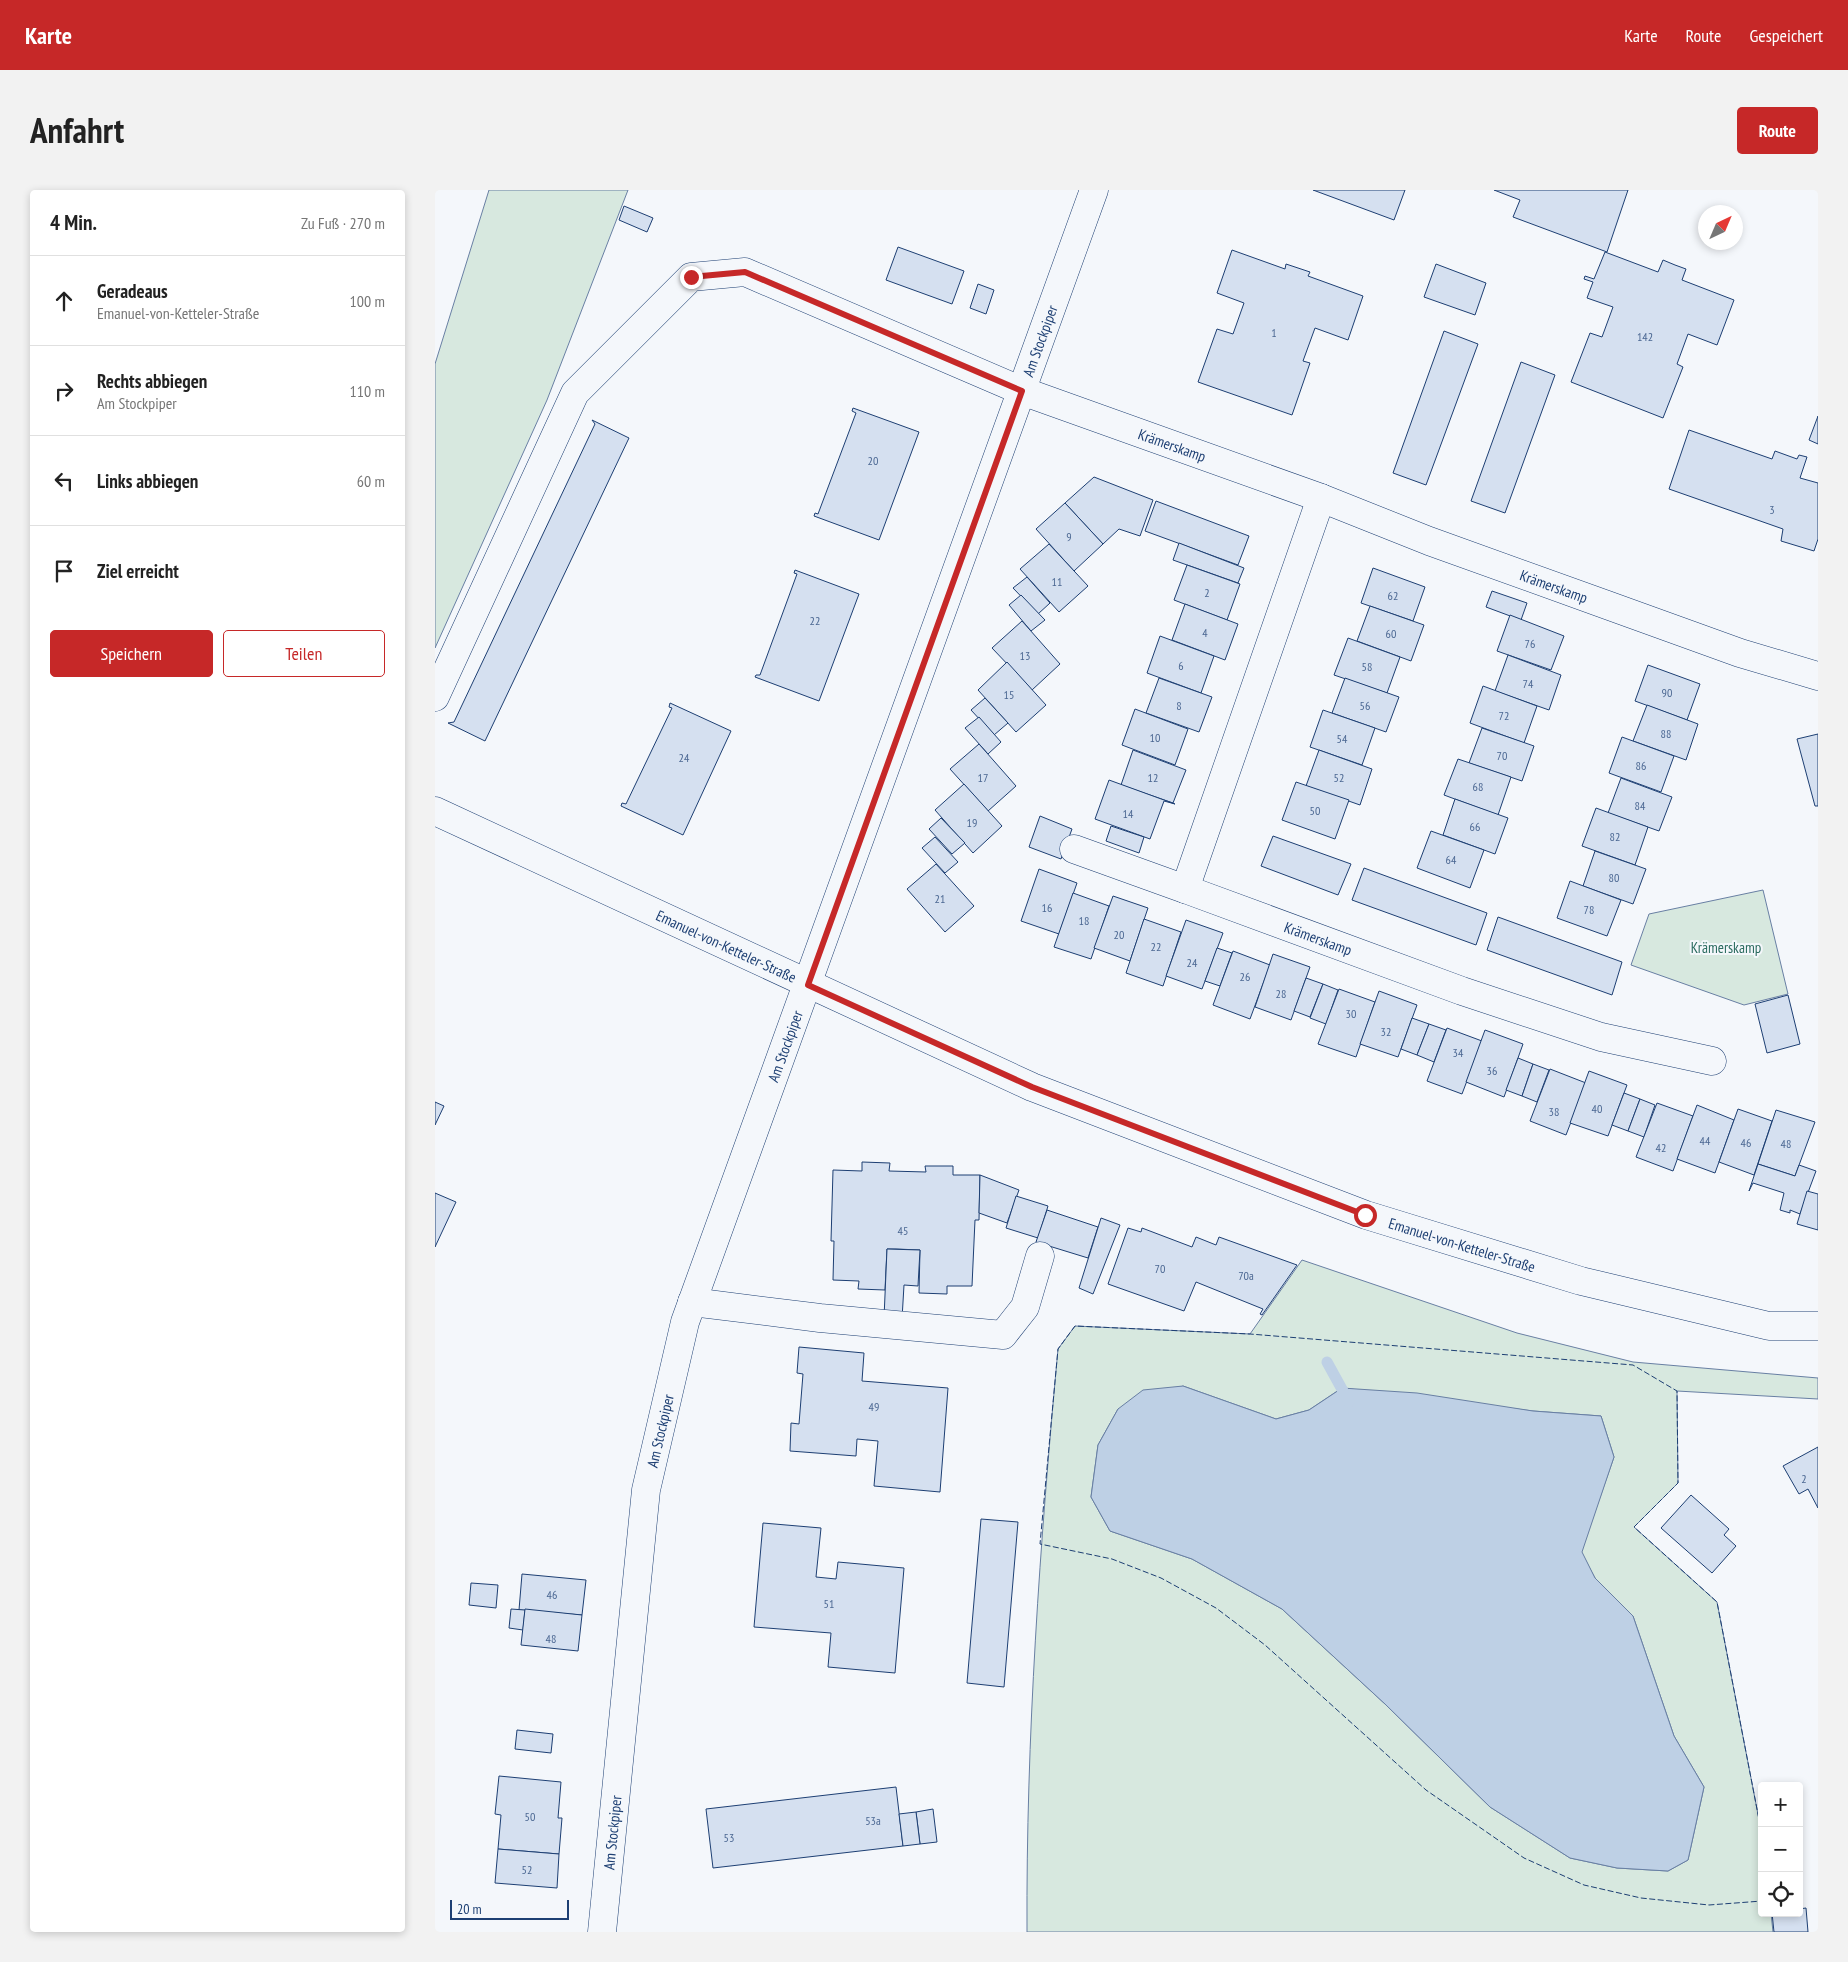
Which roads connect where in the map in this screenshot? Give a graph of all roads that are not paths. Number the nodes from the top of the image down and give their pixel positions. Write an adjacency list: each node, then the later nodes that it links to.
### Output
1 (1094, 190): 2 (street, Am Stockpiper)
2 (1022, 391): 3 (street, Krämerskamp); 5 (street, Krämerskamp); 9 (street, Am Stockpiper)
3 (1321, 498): 4 (street, Krämerskamp); 8 (street)
4 (1818, 676)
5 (435, 697)
6 (435, 811): 9 (street, Emanuel-von-Ketteler-Straße)
7 (1074, 850): 8 (street, Krämerskamp)
8 (1185, 889): 10 (street, Krämerskamp)
9 (808, 985): 12 (street, Am Stockpiper); 13 (street, Emanuel-von-Ketteler-Straße)
10 (1712, 1061)
11 (1039, 1256): 12 (street)
12 (692, 1302): 14 (street, Am Stockpiper)
13 (1818, 1326)
14 (602, 1932)

